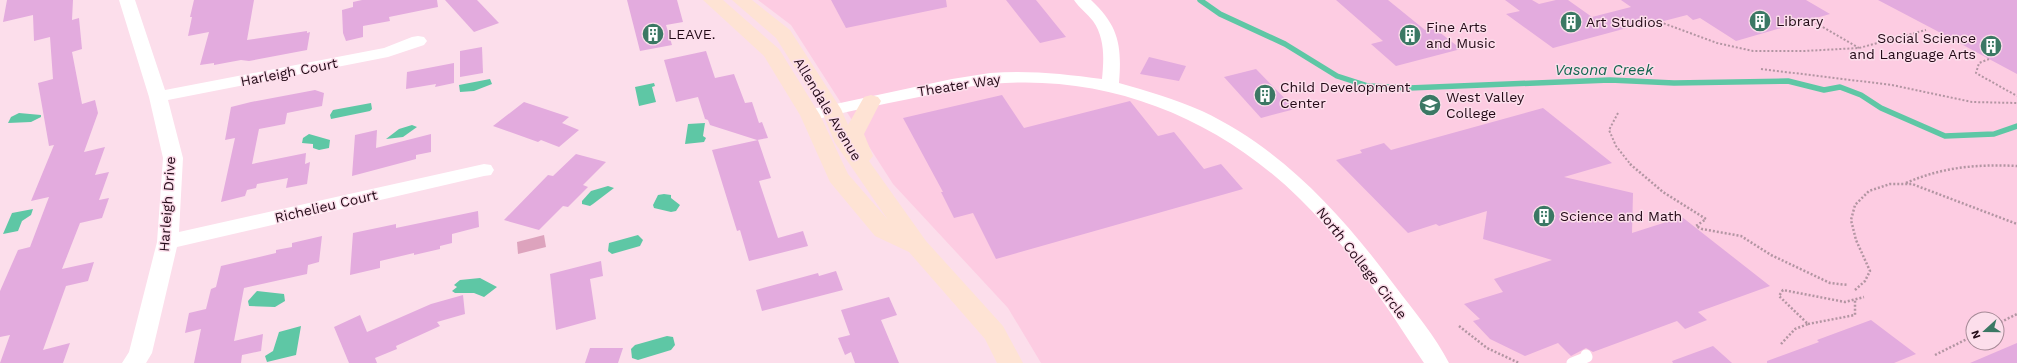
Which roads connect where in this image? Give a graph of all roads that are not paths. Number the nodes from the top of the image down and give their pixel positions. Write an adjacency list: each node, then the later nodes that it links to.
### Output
1 (127, 0): 7 (street, Harleigh Drive)
2 (712, 0): 9 (street, Allendale Avenue)
3 (741, 0): 9 (street, Allendale Avenue)
4 (1082, 0): 6 (street)
5 (418, 42): 7 (street, Harleigh Court)
6 (1110, 84): 8 (street, Theater Way); 17 (street, North College Circle)
7 (158, 98): 12 (street, Harleigh Drive)
8 (871, 101): 9 (street, Theater Way); 11 (street)
9 (821, 112): 11 (street, Allendale Avenue); 13 (street, Allendale Avenue)
10 (484, 170): 12 (street, Richelieu Court)
11 (869, 174): 13 (street, Allendale Avenue)
12 (168, 242): 15 (street, Harleigh Drive)
13 (918, 247): 16 (street, Allendale Avenue)
14 (1586, 355): 18 (lane)
15 (134, 363)
16 (1010, 363)
17 (1437, 363)
18 (1572, 363)

